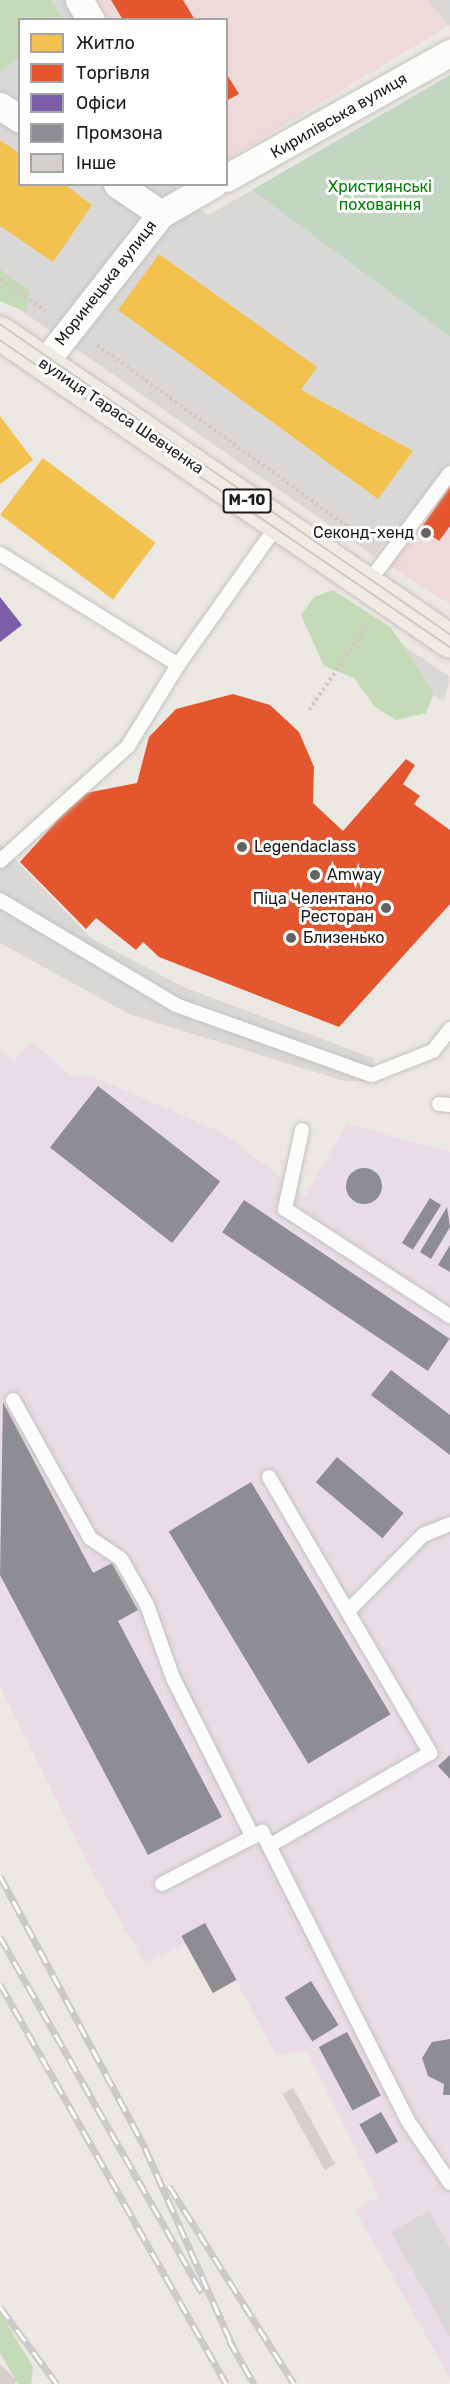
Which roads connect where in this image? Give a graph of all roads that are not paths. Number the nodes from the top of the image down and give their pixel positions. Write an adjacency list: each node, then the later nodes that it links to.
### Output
1 (79, 0): 2 (street)
2 (90, 18)
3 (450, 53): 6 (street, Кирилівська вулиця)
4 (0, 106): 5 (street)
5 (18, 118)
6 (228, 177)
7 (120, 186): 9 (street)
8 (197, 188): 9 (street, Моринецька вулиця)
9 (161, 214): 11 (street, Моринецька вулиця)
10 (0, 333): 11 (main road, вулиця Тараса Шевченка / М-10)
11 (44, 363): 13 (main road, вулиця Тараса Шевченка / М-10)
12 (450, 473): 15 (lane)
13 (279, 523): 15 (main road, вулиця Тараса Шевченка / М-10); 17 (lane)
14 (0, 554): 17 (lane)
15 (377, 571): 16 (main road, вулиця Тараса Шевченка / М-10)
16 (450, 641)
17 (178, 665): 18 (lane)
18 (0, 861)
19 (0, 900): 20 (lane)
20 (450, 1029)
21 (302, 1130): 22 (lane)
22 (450, 1316)
23 (13, 1400): 27 (lane)
24 (269, 1477): 26 (lane)
25 (450, 1524): 26 (lane)
26 (348, 1611): 28 (lane)
27 (253, 1837): 28 (lane); 29 (lane)
28 (269, 1846): 30 (lane)
29 (162, 1884)
30 (450, 2183)

